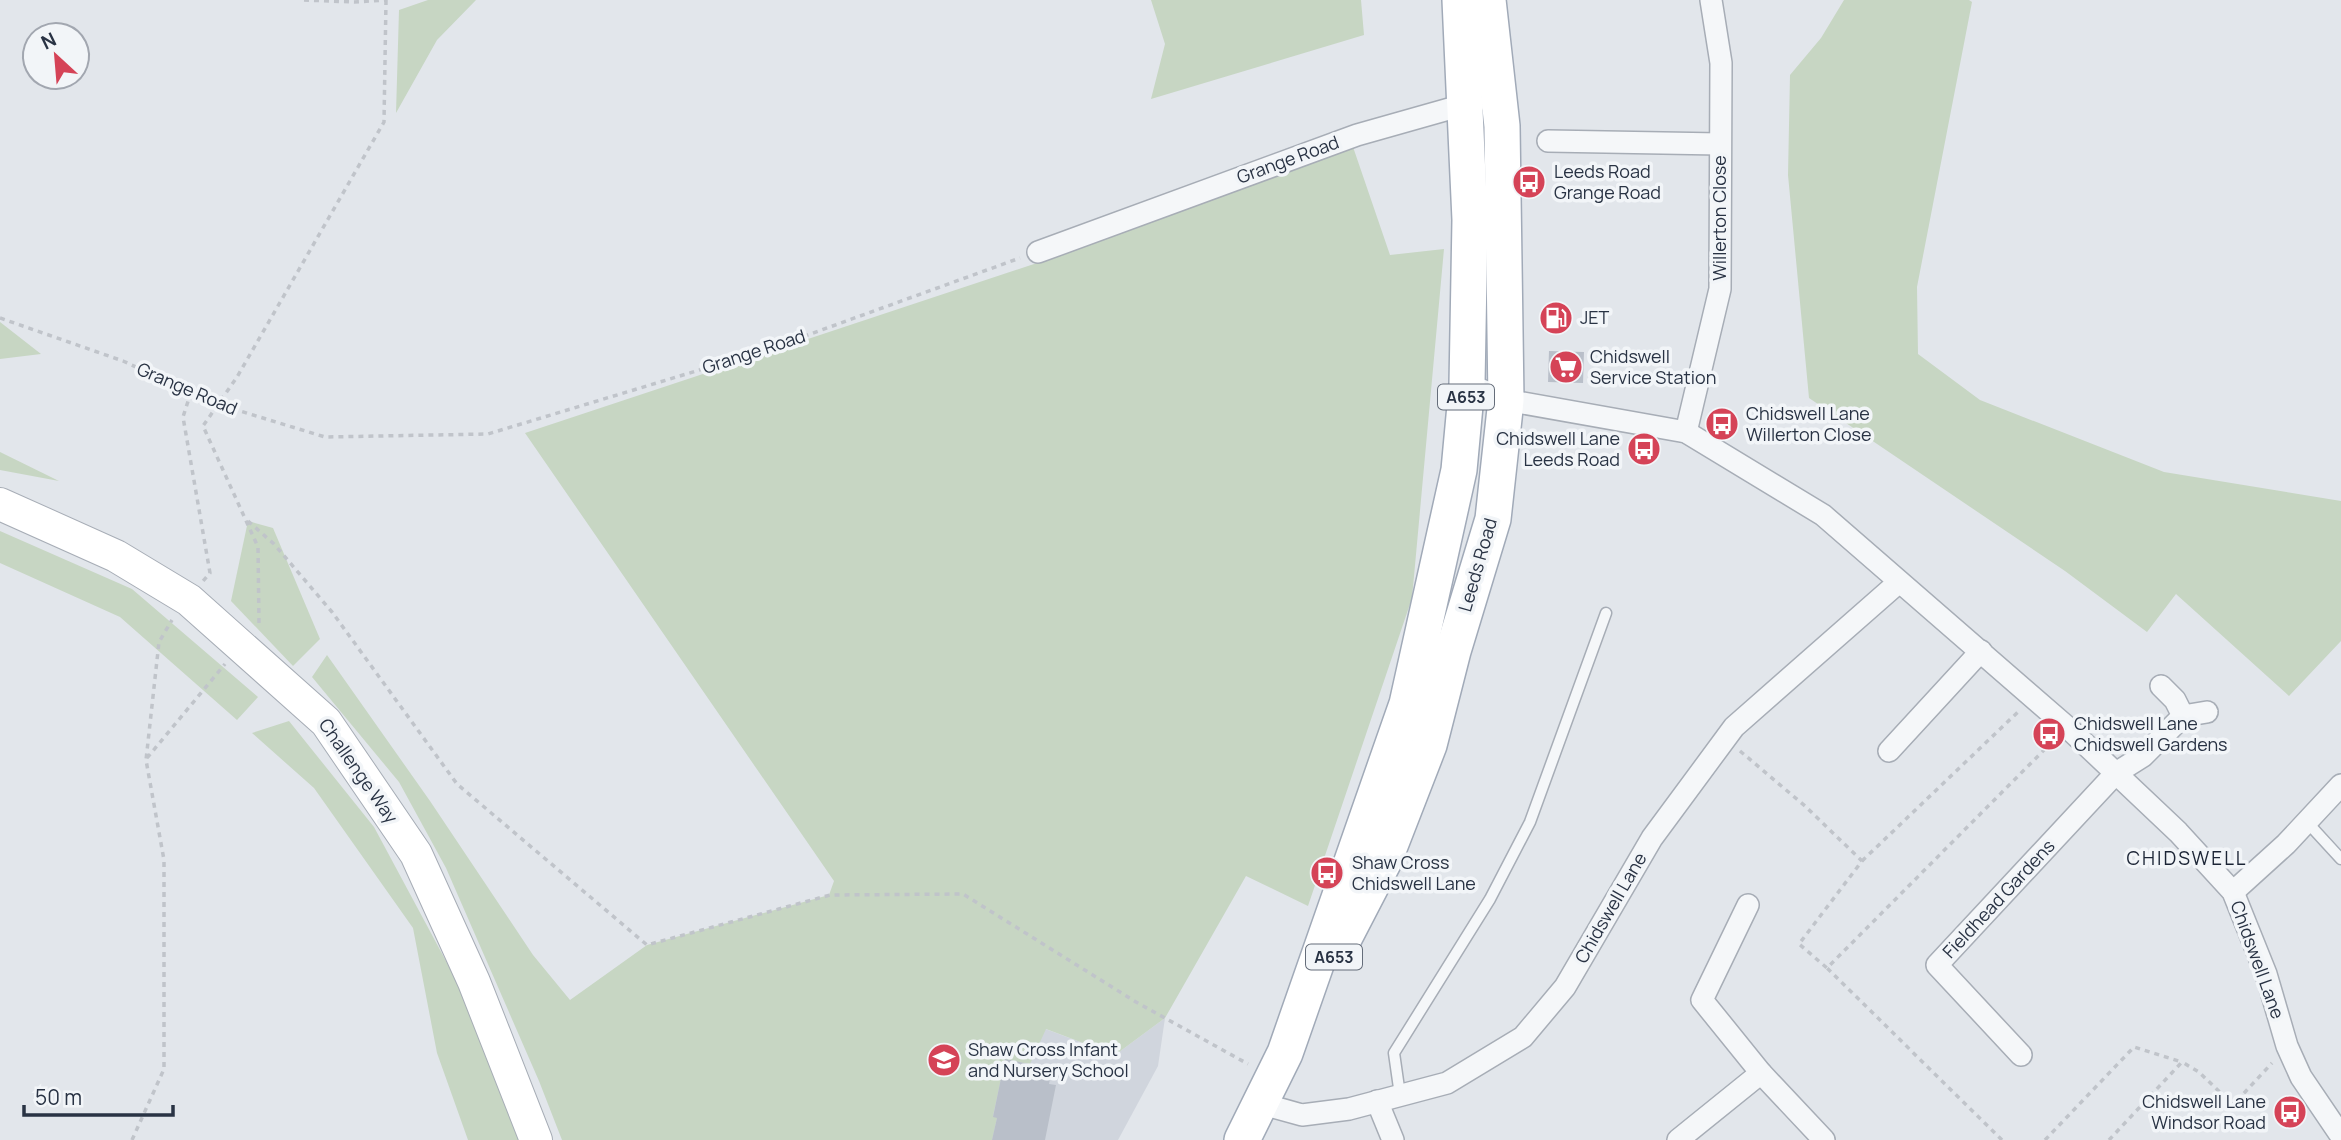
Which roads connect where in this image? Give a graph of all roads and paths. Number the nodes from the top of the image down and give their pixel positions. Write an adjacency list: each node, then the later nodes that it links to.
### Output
1 (304, 0): 2 (path)
2 (386, 0): 15 (path)
3 (1460, 0): 6 (main road, Leeds Road / A653)
4 (1489, 0): 7 (main road, Leeds Road / A653)
5 (1712, 0): 9 (street, Willerton Close)
6 (1463, 104): 7 (street, Grange Road); 10 (street, Grange Road); 12 (main road, Leeds Road / A653)
7 (1500, 106): 14 (main road, Leeds Road / A653)
8 (1548, 141): 9 (street)
9 (1720, 144): 16 (street, Willerton Close)
10 (1038, 252): 15 (path, Grange Road)
11 (0, 318): 13 (path, Grange Road)
12 (1467, 384): 14 (street, Chidswell Lane); 46 (main road, Leeds Road / A653)
13 (191, 392): 15 (path, Grange Road); 19 (path)
14 (1506, 400): 16 (street, Chidswell Lane); 46 (main road, Leeds Road / A653)
15 (217, 404): 18 (path)
16 (1686, 432): 20 (street, Chidswell Lane)
17 (0, 504): 51 (main road, Challenge Way)
18 (248, 521): 23 (path); 46 (path)
19 (210, 573)
20 (1899, 582): 24 (street, Chidswell Lane); 31 (street, Chidswell Lane)
21 (178, 611): 33 (path)
22 (1606, 613): 47 (lane)
23 (259, 623)
24 (1981, 651): 27 (street, Chidswell Lane); 32 (street)
25 (225, 664): 33 (path)
26 (2161, 687): 29 (street)
27 (2034, 696): 30 (street, Chidswell Lane); 38 (path)
28 (2207, 712): 29 (street)
29 (2183, 716): 34 (street)
30 (2067, 727): 34 (street, Chidswell Lane); 41 (path)
31 (1725, 738): 38 (path); 47 (street, Chidswell Lane)
32 (1889, 751)
33 (146, 760): 50 (path)
34 (2116, 773): 39 (street, Chidswell Lane); 43 (street, Fieldhead Gardens)
35 (2341, 785): 36 (street)
36 (2307, 822): 37 (lane); 39 (street)
37 (2341, 859)
38 (1863, 861): 41 (path)
39 (2233, 892): 42 (street, Chidswell Lane)
40 (1748, 905): 45 (street)
41 (1827, 968): 56 (path)
42 (2287, 1046): 44 (path); 49 (street, Chidswell Lane)
43 (2021, 1055)
44 (2182, 1062): 57 (path); 58 (path)
45 (1761, 1073): 54 (street); 55 (street)
46 (1273, 1078): 48 (street, Chidswell Lane); 52 (main road, Leeds Road / A653)
47 (1400, 1095): 48 (street, Chidswell Lane)
48 (1377, 1101): 53 (street)
49 (2341, 1136)
50 (132, 1140)
51 (536, 1140)
52 (1242, 1140)
53 (1393, 1140)
54 (1678, 1140)
55 (1824, 1140)
56 (2002, 1140)
57 (2045, 1140)
58 (2109, 1140)

